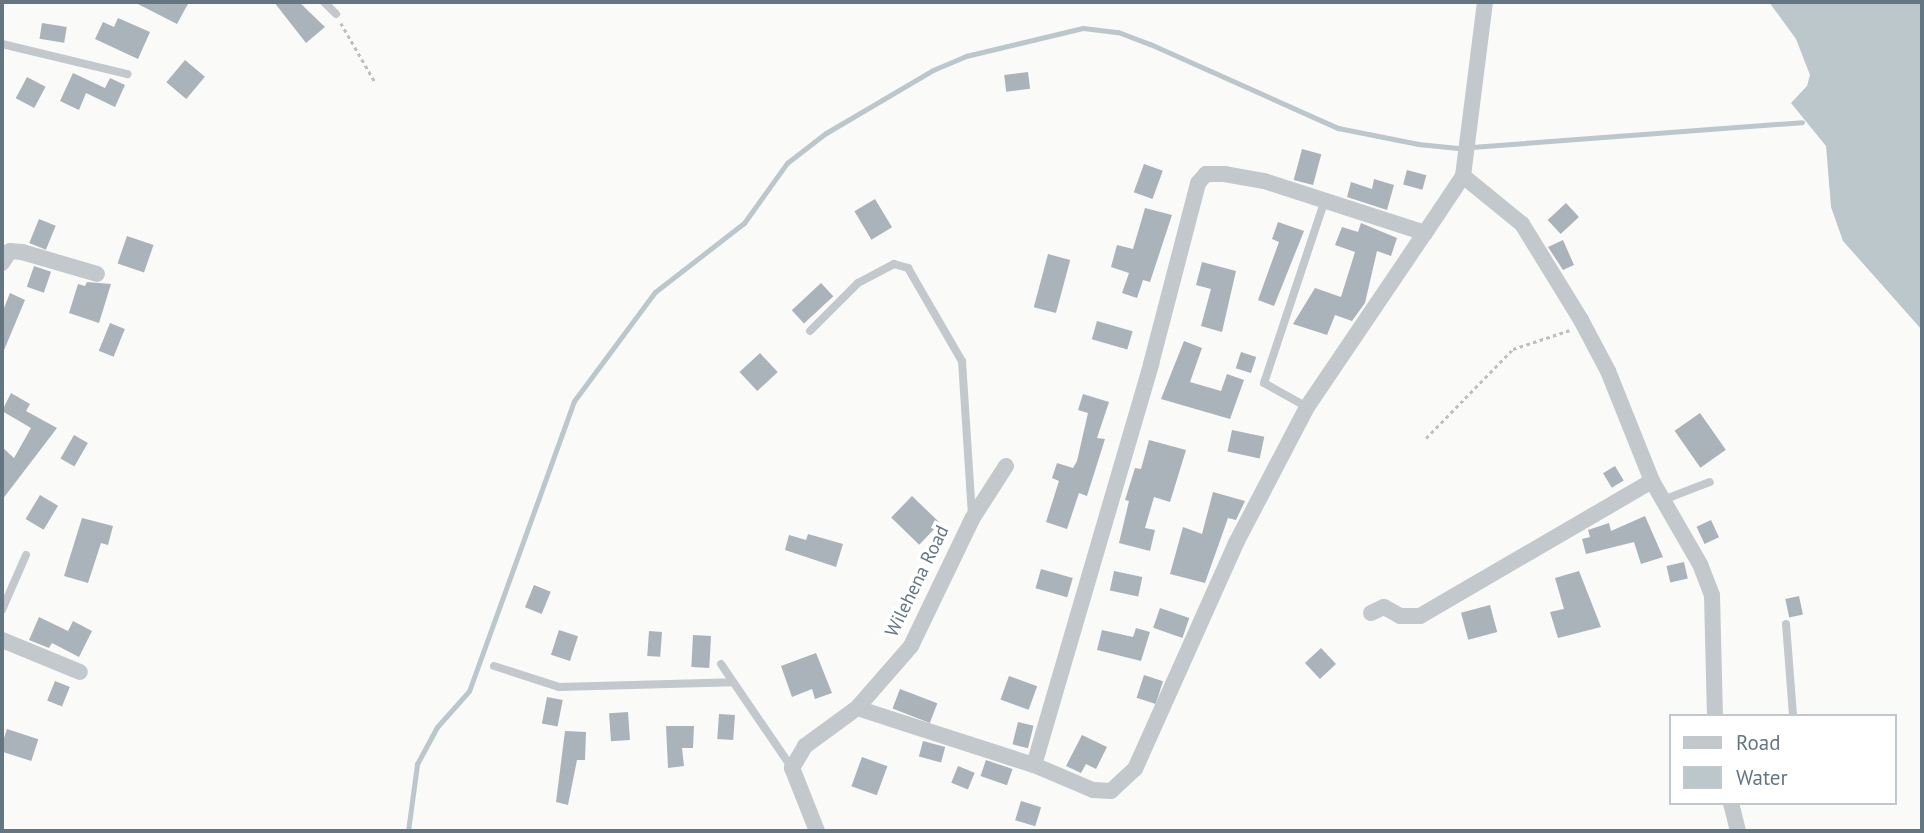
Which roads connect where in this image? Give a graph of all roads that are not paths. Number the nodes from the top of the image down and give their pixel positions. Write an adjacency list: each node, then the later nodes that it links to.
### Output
1 (324, 2): 3 (lane)
2 (1485, 2): 6 (street)
3 (336, 14)
4 (2, 44): 5 (lane)
5 (127, 74)
6 (1464, 176): 8 (street); 14 (street)
7 (1325, 200): 8 (street); 12 (lane); 30 (street)
8 (1425, 233): 12 (street)
9 (2, 263): 10 (street)
10 (97, 274)
11 (810, 331): 17 (lane)
12 (1307, 407): 30 (street)
13 (1006, 466): 17 (street, Wilehena Road)
14 (1652, 481): 16 (street); 20 (street)
15 (1710, 482): 16 (lane)
16 (1663, 500): 28 (street)
17 (972, 519): 27 (street, Wilehena Road)
18 (26, 555): 19 (lane)
19 (2, 610)
20 (1371, 613)
21 (1786, 624): 29 (lane)
22 (2, 640): 25 (street)
23 (721, 664): 26 (lane)
24 (494, 666): 26 (lane)
25 (80, 672)
26 (733, 682): 31 (lane)
27 (857, 708): 30 (street); 31 (street, Wilehena Road)
28 (1715, 714)
29 (1793, 714)
30 (1034, 765)
31 (792, 768): 33 (street)
32 (1732, 805): 34 (street)
33 (817, 831)
34 (1738, 831)

